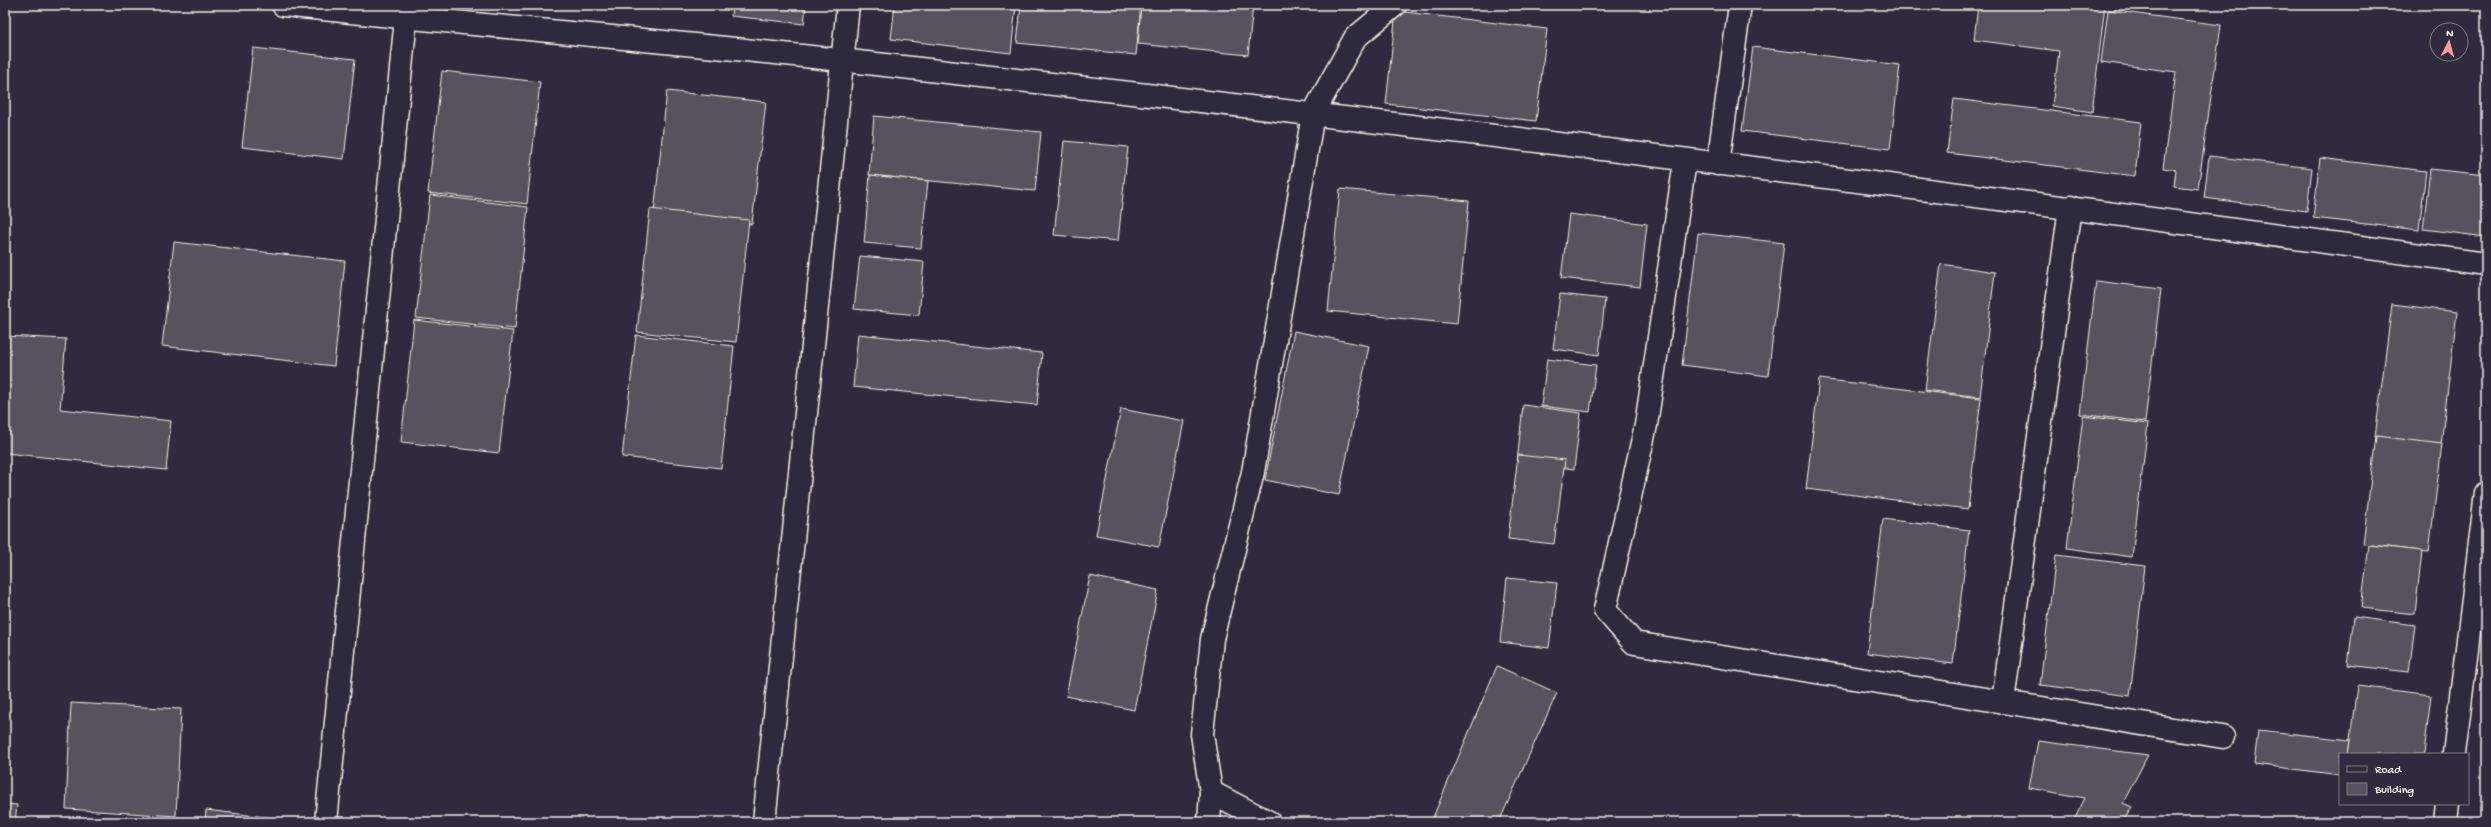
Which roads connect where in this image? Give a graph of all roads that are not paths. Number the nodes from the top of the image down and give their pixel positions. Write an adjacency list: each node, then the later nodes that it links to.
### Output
1 (283, 5): 5 (street)
2 (848, 5): 6 (street)
3 (1395, 5): 7 (street)
4 (1740, 5): 9 (street)
5 (406, 18): 6 (street); 18 (street)
6 (841, 60): 7 (street); 19 (street)
7 (1313, 114): 8 (street); 16 (street)
8 (1685, 161): 9 (street); 13 (street)
9 (1718, 164): 10 (street)
10 (2070, 207): 11 (street); 13 (street)
11 (2486, 264)
12 (2486, 493): 15 (street)
13 (2003, 702): 14 (street)
14 (2223, 737)
15 (2454, 753)
16 (1211, 792): 20 (street); 21 (street)
17 (2447, 805): 22 (street)
18 (326, 822)
19 (764, 822)
20 (1209, 822)
21 (1269, 822)
22 (2445, 822)

